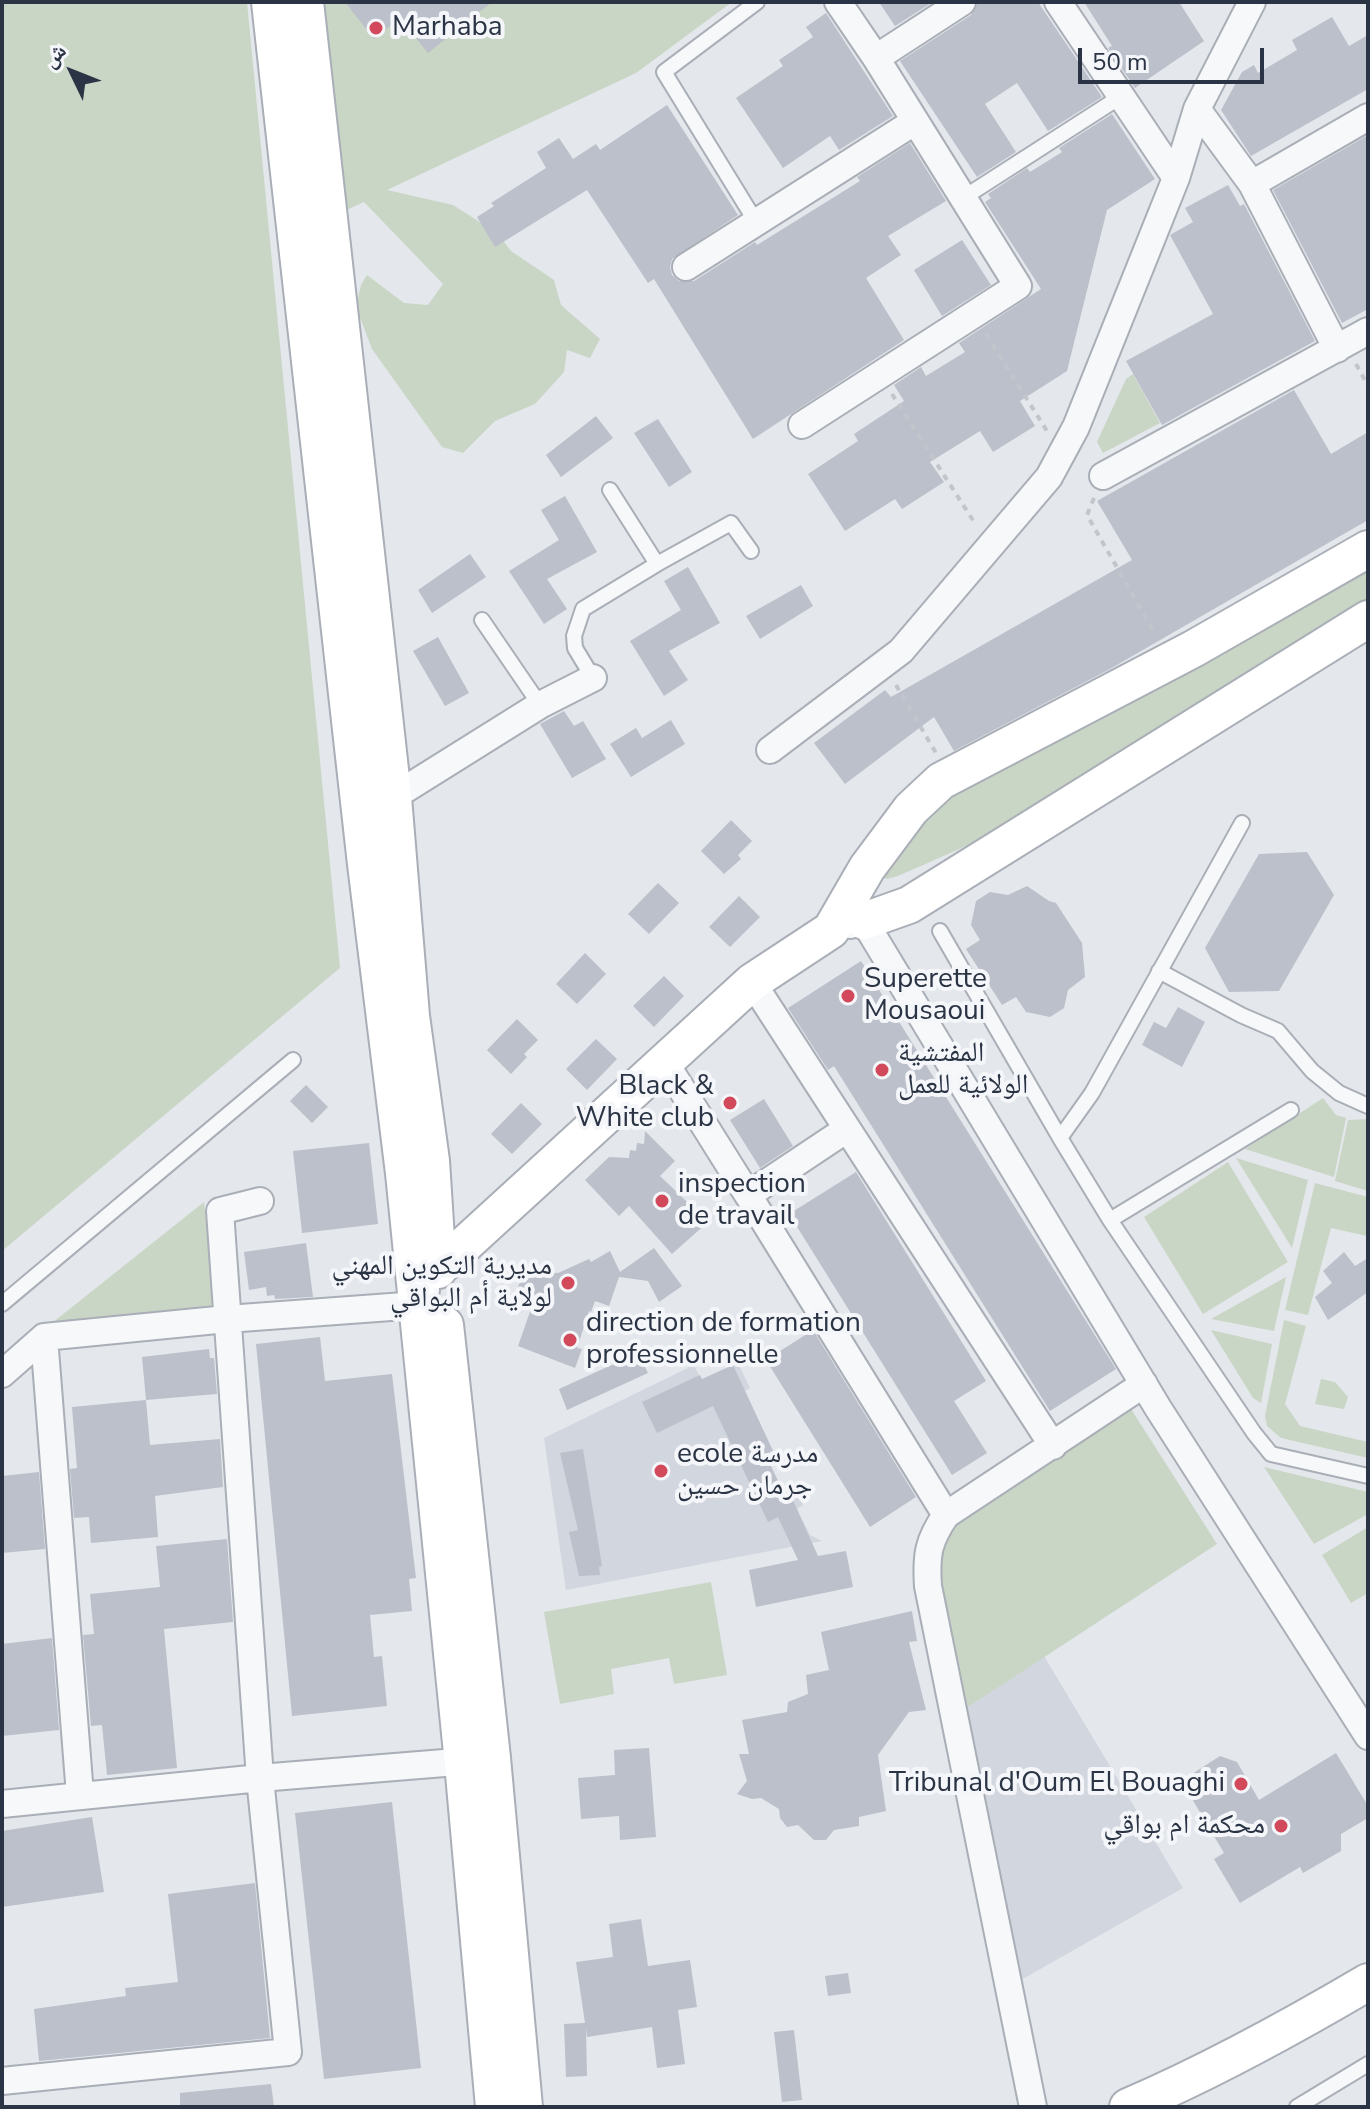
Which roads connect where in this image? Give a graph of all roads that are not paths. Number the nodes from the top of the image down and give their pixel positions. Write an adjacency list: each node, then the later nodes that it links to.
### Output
1 (270, 2): 48 (main road)
2 (305, 2): 31 (main road)
3 (757, 2): 16 (lane)
4 (838, 2): 8 (street)
5 (962, 2): 8 (street)
6 (1058, 2): 9 (street)
7 (1252, 2): 10 (street)
8 (876, 58): 12 (street)
9 (1120, 97): 13 (street); 15 (lane)
10 (1197, 109): 13 (street); 14 (street)
11 (1368, 117): 14 (street)
12 (914, 122): 15 (street); 16 (street)
13 (1176, 178): 30 (street)
14 (1252, 184): 19 (street)
15 (963, 198): 20 (street)
16 (756, 222): 17 (street)
17 (686, 267)
18 (1368, 331): 19 (street)
19 (1337, 349): 21 (street)
20 (802, 425)
21 (1103, 476)
22 (610, 490): 25 (lane)
23 (1368, 549): 33 (main road)
24 (751, 551): 25 (lane)
25 (657, 564): 28 (lane)
26 (1368, 619): 33 (main road)
27 (482, 620): 29 (lane)
28 (593, 678): 29 (street)
29 (540, 705): 31 (street)
30 (770, 750)
31 (393, 797): 46 (main road)
32 (1242, 823): 35 (lane)
33 (847, 925): 36 (main road); 52 (street)
34 (940, 931): 42 (lane)
35 (1159, 971): 39 (lane); 42 (lane)
36 (752, 982): 38 (main road); 41 (street)
37 (293, 1060): 47 (lane)
38 (664, 1061): 43 (street); 46 (main road)
39 (1368, 1106)
40 (1291, 1110): 45 (lane)
41 (847, 1129): 43 (street); 53 (street)
42 (1060, 1138): 45 (lane)
43 (748, 1195): 55 (street)
44 (260, 1201): 49 (street)
45 (1110, 1220): 54 (lane)
46 (438, 1269): 48 (street); 57 (main road)
47 (2, 1304)
48 (418, 1305): 49 (street); 57 (main road)
49 (227, 1319): 50 (street); 58 (street)
50 (44, 1337): 51 (street); 59 (street)
51 (2, 1374)
52 (1144, 1384): 53 (street); 56 (street)
53 (1053, 1446): 55 (street)
54 (1368, 1476)
55 (946, 1515): 66 (street)
56 (1368, 1736)
57 (478, 1761): 58 (street); 64 (main road); 65 (main road)
58 (260, 1778): 59 (street); 63 (street)
59 (80, 1795): 60 (street)
60 (2, 1804)
61 (1368, 1982): 67 (main road)
62 (1368, 2064): 68 (lane)
63 (2, 2081)
64 (494, 2107)
65 (524, 2107)
66 (1033, 2107)
67 (1128, 2107)
68 (1297, 2107)

